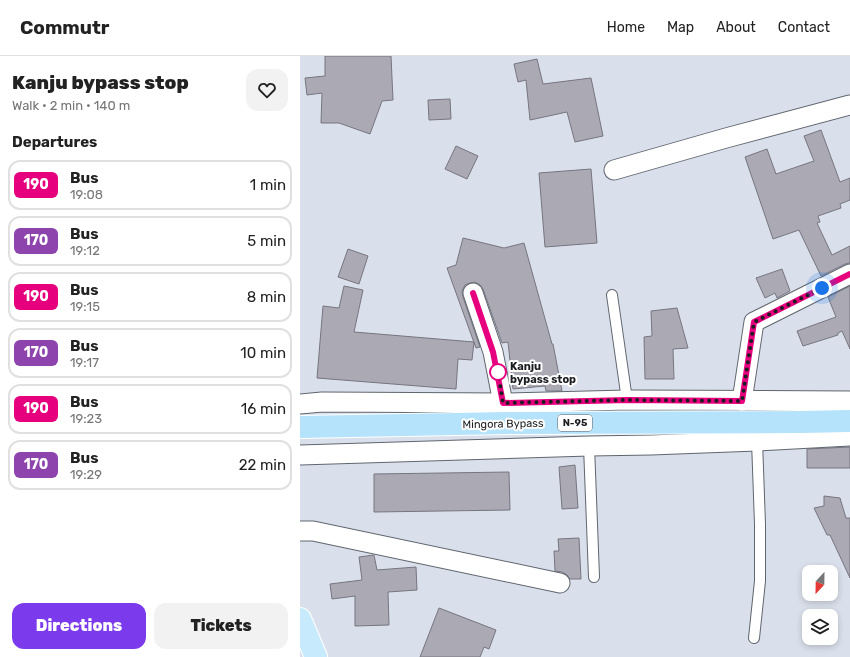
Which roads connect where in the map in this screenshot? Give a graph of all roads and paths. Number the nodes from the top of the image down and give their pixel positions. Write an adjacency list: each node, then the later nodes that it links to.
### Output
1 (850, 105): 2 (street)
2 (614, 170)
3 (850, 274): 7 (street)
4 (473, 293): 9 (street)
5 (612, 295): 6 (lane)
6 (627, 400): 7 (street); 9 (street)
7 (742, 401): 8 (street)
8 (850, 401)
9 (503, 403): 10 (street)
10 (300, 404)
11 (850, 421): 12 (highway, Mingora Bypass / N-95)
12 (300, 427)
13 (850, 436): 14 (street)
14 (757, 442): 15 (street); 21 (lane)
15 (589, 446): 16 (street); 18 (lane)
16 (300, 455)
17 (300, 531): 19 (street)
18 (594, 577)
19 (560, 583)
20 (300, 619): 22 (main road)
21 (754, 638)
22 (316, 657)

